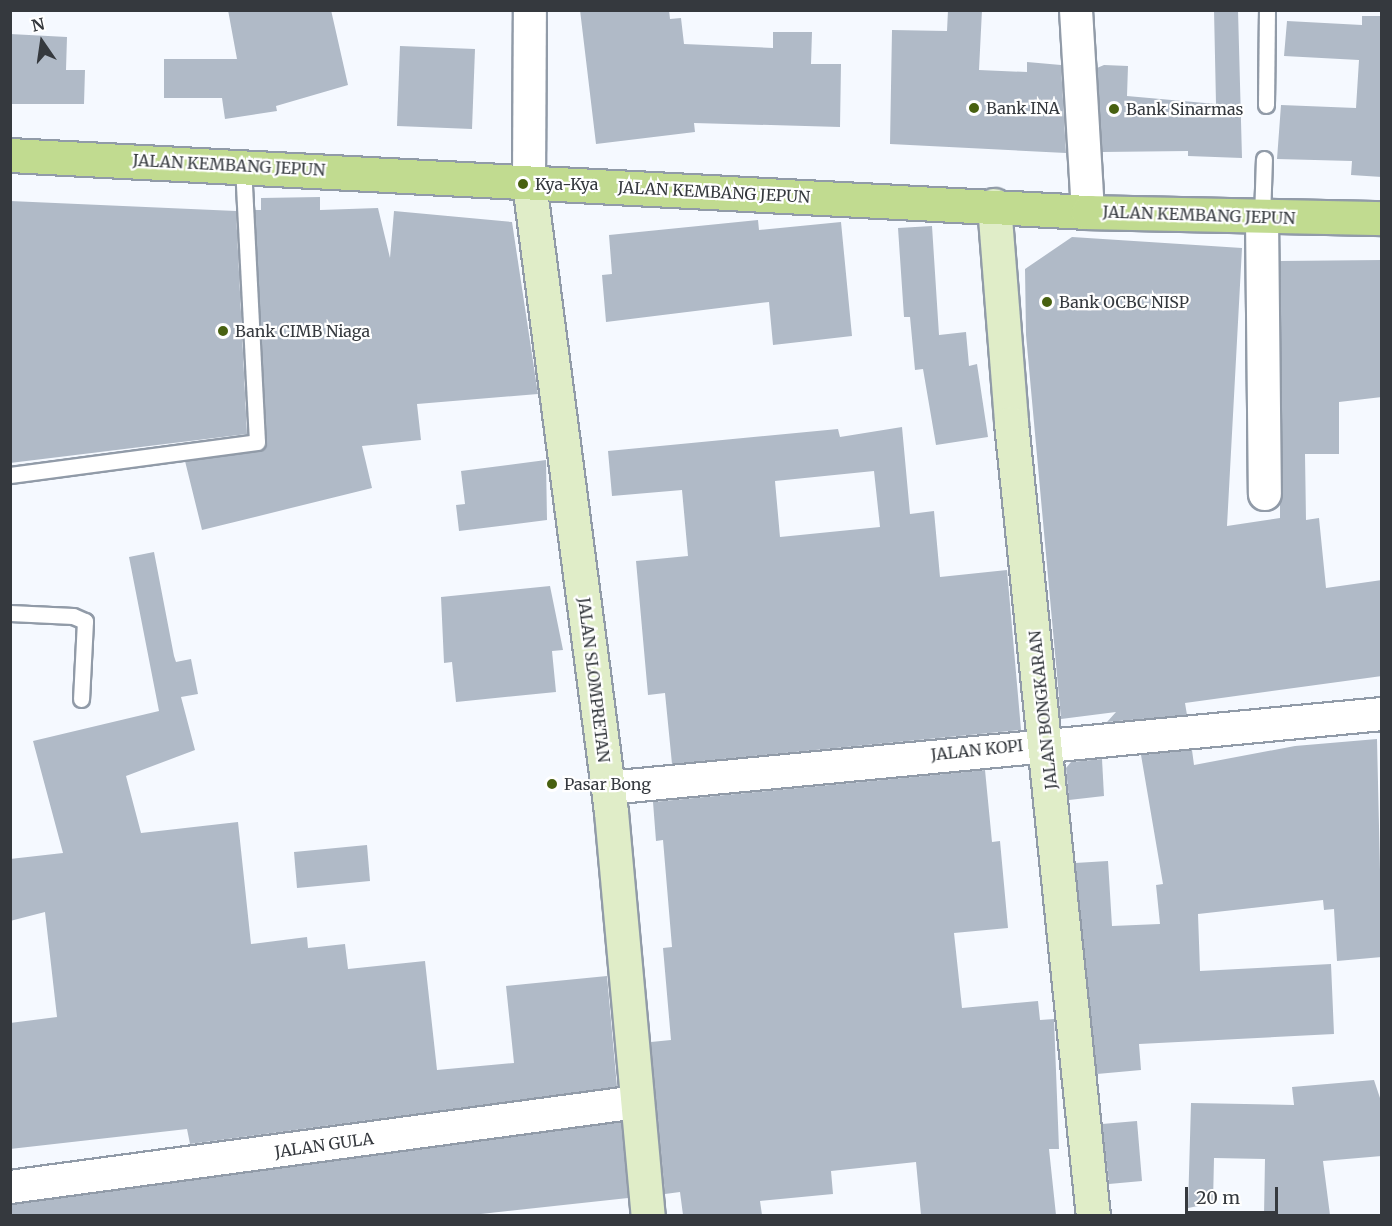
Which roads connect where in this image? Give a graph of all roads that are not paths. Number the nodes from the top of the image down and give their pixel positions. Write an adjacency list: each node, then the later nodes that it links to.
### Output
1 (530, 10): 8 (street)
2 (1076, 10): 10 (street)
3 (1268, 10): 4 (lane)
4 (1266, 105)
5 (10, 155): 7 (main road, JALAN KEMBANG JEPUN)
6 (1264, 159): 11 (lane)
7 (243, 165): 8 (main road, JALAN KEMBANG JEPUN); 13 (lane)
8 (529, 183): 9 (main road, JALAN KEMBANG JEPUN); 19 (street, JALAN SLOMPRETAN)
9 (994, 205): 10 (main road, JALAN KEMBANG JEPUN); 18 (street, JALAN BONGKARAN)
10 (1088, 212): 11 (main road, JALAN KEMBANG JEPUN)
11 (1262, 218): 12 (main road, JALAN KEMBANG JEPUN); 14 (street)
12 (1382, 218)
13 (10, 475)
14 (1265, 494)
15 (10, 613): 16 (lane)
16 (81, 699)
17 (1382, 714): 18 (street, JALAN KOPI)
18 (1047, 743): 19 (street, JALAN KOPI); 23 (street, JALAN BONGKARAN)
19 (608, 788): 20 (street, JALAN SLOMPRETAN)
20 (637, 1102): 21 (street, JALAN GULA); 22 (street, JALAN SLOMPRETAN)
21 (10, 1187)
22 (648, 1215)
23 (1093, 1215)

